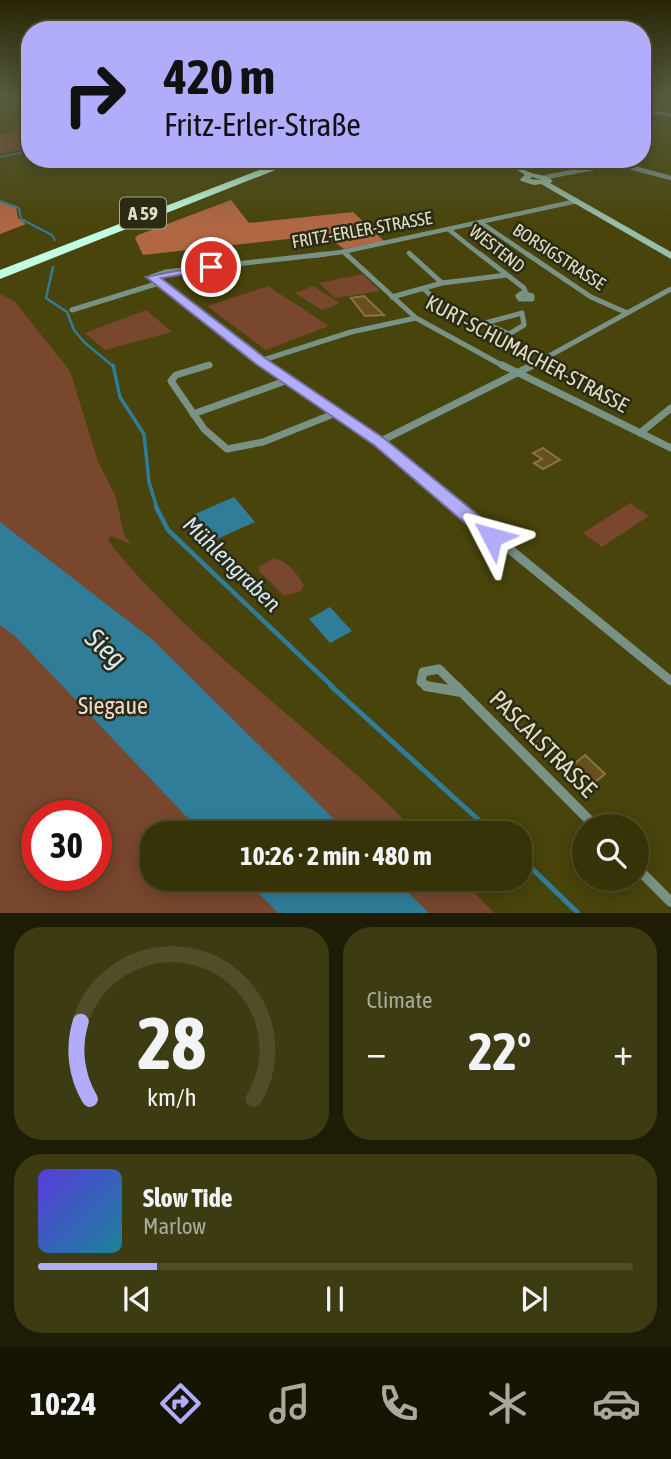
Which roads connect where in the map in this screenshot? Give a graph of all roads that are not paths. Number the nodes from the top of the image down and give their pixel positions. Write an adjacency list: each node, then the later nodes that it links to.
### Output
1 (263, 168): 14 (highway, A 59)
2 (275, 168): 15 (highway, A 59)
3 (518, 168): 7 (street)
4 (596, 168): 7 (street)
5 (635, 168): 6 (street)
6 (671, 178)
7 (545, 180): 8 (street)
8 (576, 201): 9 (street, FRITZ-ERLER-STRASSE); 13 (street)
9 (480, 222): 10 (street, FRITZ-ERLER-STRASSE); 24 (street, BORSIGSTRASSE)
10 (448, 229): 11 (street, FRITZ-ERLER-STRASSE); 16 (street, WESTEND)
11 (344, 252): 18 (street, FRITZ-ERLER-STRASSE); 21 (street, KURT-SCHUMACHER-STRASSE)
12 (410, 253): 17 (street)
13 (671, 256)
14 (0, 269)
15 (0, 275)
16 (507, 275): 17 (street); 25 (street, WESTEND)
17 (439, 281): 19 (street)
18 (159, 283): 23 (street); 27 (street)
19 (425, 288): 21 (street); 22 (street)
20 (671, 289): 24 (street)
21 (393, 297): 26 (street, KURT-SCHUMACHER-STRASSE)
22 (442, 306)
23 (72, 310)
24 (625, 312): 29 (street)
25 (522, 313): 25 (street)
26 (416, 318): 27 (street); 29 (street, KURT-SCHUMACHER-STRASSE)
27 (260, 361): 30 (street)
28 (209, 365): 33 (street)
29 (517, 374): 34 (street, KURT-SCHUMACHER-STRASSE); 35 (street)
30 (288, 380): 32 (street); 33 (street)
31 (671, 408): 34 (street)
32 (336, 413): 33 (street); 35 (street)
33 (194, 414)
34 (640, 433): 36 (street, KURT-SCHUMACHER-STRASSE)
35 (379, 442): 37 (street)
36 (671, 448)
37 (671, 681)
38 (461, 692): 39 (street, PASCALSTRASSE)
39 (583, 814)
40 (649, 880): 41 (street)
41 (671, 902)

